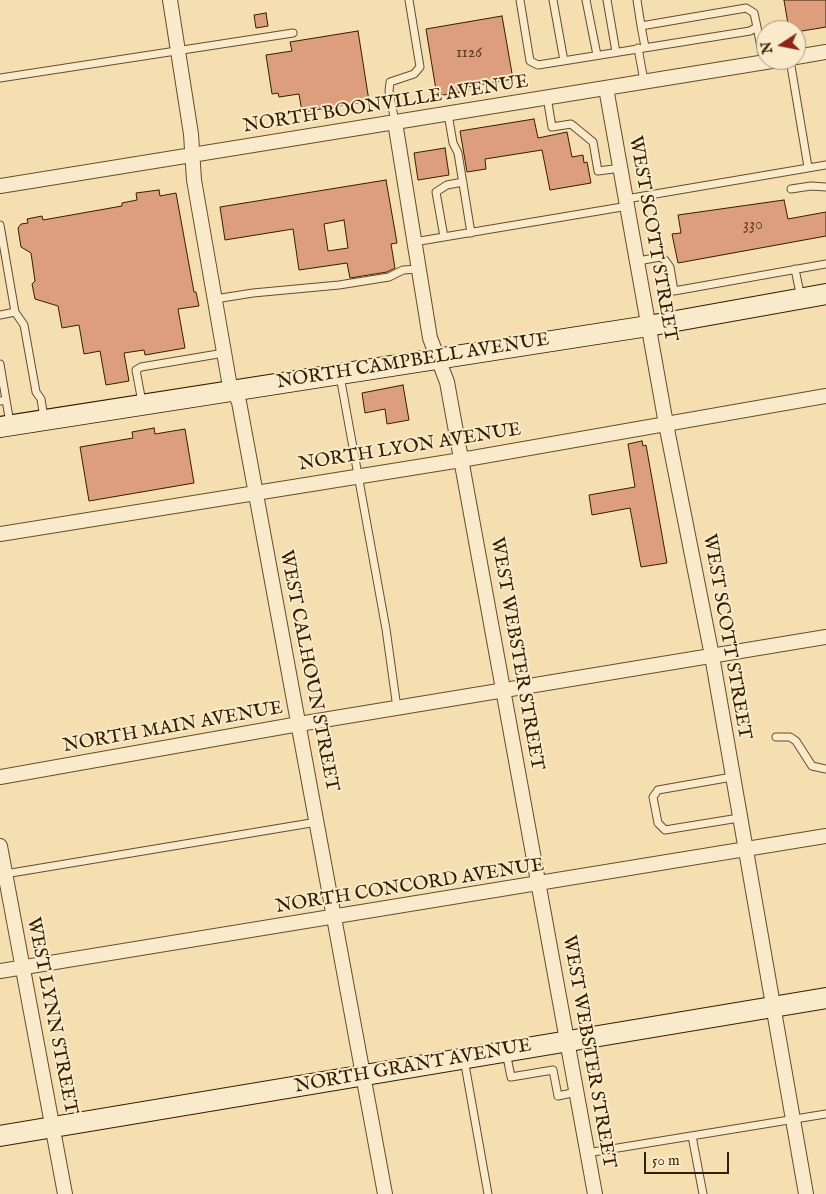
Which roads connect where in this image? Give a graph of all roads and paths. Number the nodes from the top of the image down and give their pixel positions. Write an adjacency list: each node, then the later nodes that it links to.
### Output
1 (170, 0): 13 (street, WEST CALHOUN STREET)
2 (409, 0): 26 (lane)
3 (520, 0): 18 (lane)
4 (553, 0): 18 (lane)
5 (586, 0): 16 (lane)
6 (607, 0): 14 (lane)
7 (637, 0): 9 (lane)
8 (756, 22): 9 (lane)
9 (641, 26): 12 (lane)
10 (756, 28): 12 (lane)
11 (293, 33): 13 (lane)
12 (641, 48): 14 (lane); 22 (lane)
13 (178, 52): 21 (lane); 27 (street, WEST CALHOUN STREET)
14 (616, 52): 16 (lane)
15 (826, 52): 17 (street)
16 (597, 55): 18 (lane)
17 (806, 55)
18 (564, 61)
19 (756, 63): 22 (street, NORTH BOONVILLE AVENUE)
20 (792, 70): 30 (lane)
21 (0, 78)
22 (644, 81): 23 (street, NORTH BOONVILLE AVENUE)
23 (606, 88): 24 (street, NORTH BOONVILLE AVENUE); 29 (street, WEST SCOTT STREET)
24 (547, 97): 25 (street, NORTH BOONVILLE AVENUE); 29 (lane)
25 (448, 114): 26 (street, NORTH BOONVILLE AVENUE); 31 (lane)
26 (395, 122): 27 (street, NORTH BOONVILLE AVENUE); 39 (street, WEST WEBSTER STREET)
27 (193, 155): 32 (street, NORTH BOONVILLE AVENUE); 46 (street, WEST CALHOUN STREET)
28 (826, 165): 30 (lane)
29 (620, 168): 35 (street, WEST SCOTT STREET)
30 (808, 168): 35 (lane)
31 (463, 182): 37 (lane); 38 (lane)
32 (0, 186)
33 (826, 188): 34 (lane)
34 (791, 189)
35 (627, 202): 37 (lane); 40 (street, WEST SCOTT STREET)
36 (0, 225): 47 (lane)
37 (471, 233): 38 (lane)
38 (444, 237): 39 (lane)
39 (414, 242): 42 (street, WEST WEBSTER STREET)
40 (638, 261): 43 (lane); 49 (street, WEST SCOTT STREET)
41 (826, 264): 43 (lane)
42 (419, 269): 46 (lane); 51 (street, WEST WEBSTER STREET)
43 (796, 269): 45 (lane)
44 (826, 294): 45 (main road, NORTH CAMPBELL AVENUE)
45 (801, 298): 49 (main road, NORTH CAMPBELL AVENUE)
46 (215, 299): 50 (street, WEST CALHOUN STREET)
47 (15, 312): 48 (lane); 58 (lane)
48 (0, 314)
49 (648, 326): 51 (main road, NORTH CAMPBELL AVENUE); 59 (street, WEST SCOTT STREET)
50 (224, 353): 54 (street, WEST CALHOUN STREET); 57 (lane)
51 (438, 358): 53 (main road, NORTH CAMPBELL AVENUE); 61 (street, WEST WEBSTER STREET)
52 (0, 364): 56 (lane)
53 (340, 374): 54 (main road, NORTH CAMPBELL AVENUE); 62 (lane)
54 (233, 391): 57 (main road, NORTH CAMPBELL AVENUE); 63 (street, WEST CALHOUN STREET)
55 (826, 396): 59 (street, NORTH LYON AVENUE)
56 (3, 400): 60 (lane)
57 (142, 405): 58 (main road, NORTH CAMPBELL AVENUE)
58 (44, 420): 60 (main road, NORTH CAMPBELL AVENUE)
59 (666, 424): 61 (street, NORTH LYON AVENUE); 66 (street, WEST SCOTT STREET)
60 (5, 427)
61 (461, 460): 62 (street, NORTH LYON AVENUE); 67 (street, WEST WEBSTER STREET)
62 (358, 476): 63 (street, NORTH LYON AVENUE); 68 (lane)
63 (255, 492): 64 (street, NORTH LYON AVENUE); 69 (street, WEST CALHOUN STREET)
64 (0, 534)
65 (826, 638): 66 (street, NORTH MAIN AVENUE)
66 (712, 656): 67 (street, NORTH MAIN AVENUE); 73 (street, WEST SCOTT STREET)
67 (503, 691): 68 (street, NORTH MAIN AVENUE); 80 (street, WEST WEBSTER STREET)
68 (398, 708): 69 (street, NORTH MAIN AVENUE)
69 (299, 724): 72 (street, NORTH MAIN AVENUE); 75 (street, WEST CALHOUN STREET)
70 (776, 737): 71 (lane)
71 (826, 769)
72 (0, 777)
73 (732, 777): 74 (street, WEST SCOTT STREET); 74 (lane)
74 (739, 818): 78 (street, WEST SCOTT STREET)
75 (317, 822): 79 (lane); 81 (street, WEST CALHOUN STREET)
76 (826, 836): 78 (street, NORTH CONCORD AVENUE)
77 (0, 846): 79 (street, WEST LYNN STREET)
78 (744, 850): 80 (street, NORTH CONCORD AVENUE); 85 (street, WEST SCOTT STREET)
79 (5, 874): 82 (street, WEST LYNN STREET)
80 (539, 885): 81 (street, NORTH CONCORD AVENUE); 86 (street, WEST WEBSTER STREET)
81 (335, 918): 82 (street, NORTH CONCORD AVENUE); 89 (street, WEST CALHOUN STREET)
82 (22, 967): 83 (street, NORTH CONCORD AVENUE); 93 (street, WEST LYNN STREET)
83 (0, 971)
84 (826, 998): 85 (main road, NORTH GRANT AVENUE)
85 (772, 1007): 86 (main road, NORTH GRANT AVENUE); 92 (street, WEST SCOTT STREET)
86 (568, 1041): 87 (main road, NORTH GRANT AVENUE); 90 (street, WEST WEBSTER STREET)
87 (506, 1052): 88 (main road, NORTH GRANT AVENUE); 90 (lane)
88 (464, 1059): 89 (main road, NORTH GRANT AVENUE); 99 (lane)
89 (363, 1076): 93 (main road, NORTH GRANT AVENUE); 98 (street, WEST CALHOUN STREET)
90 (576, 1092): 96 (street, WEST WEBSTER STREET)
91 (826, 1114): 92 (lane)
92 (792, 1120): 95 (lane); 102 (street, WEST SCOTT STREET)
93 (53, 1129): 94 (main road, NORTH GRANT AVENUE); 97 (street, WEST LYNN STREET)
94 (0, 1136)
95 (692, 1136): 96 (lane); 101 (lane)
96 (587, 1153): 100 (street, WEST WEBSTER STREET)
97 (65, 1194)
98 (385, 1194)
99 (488, 1194)
100 (595, 1194)
101 (703, 1194)
102 (806, 1194)

